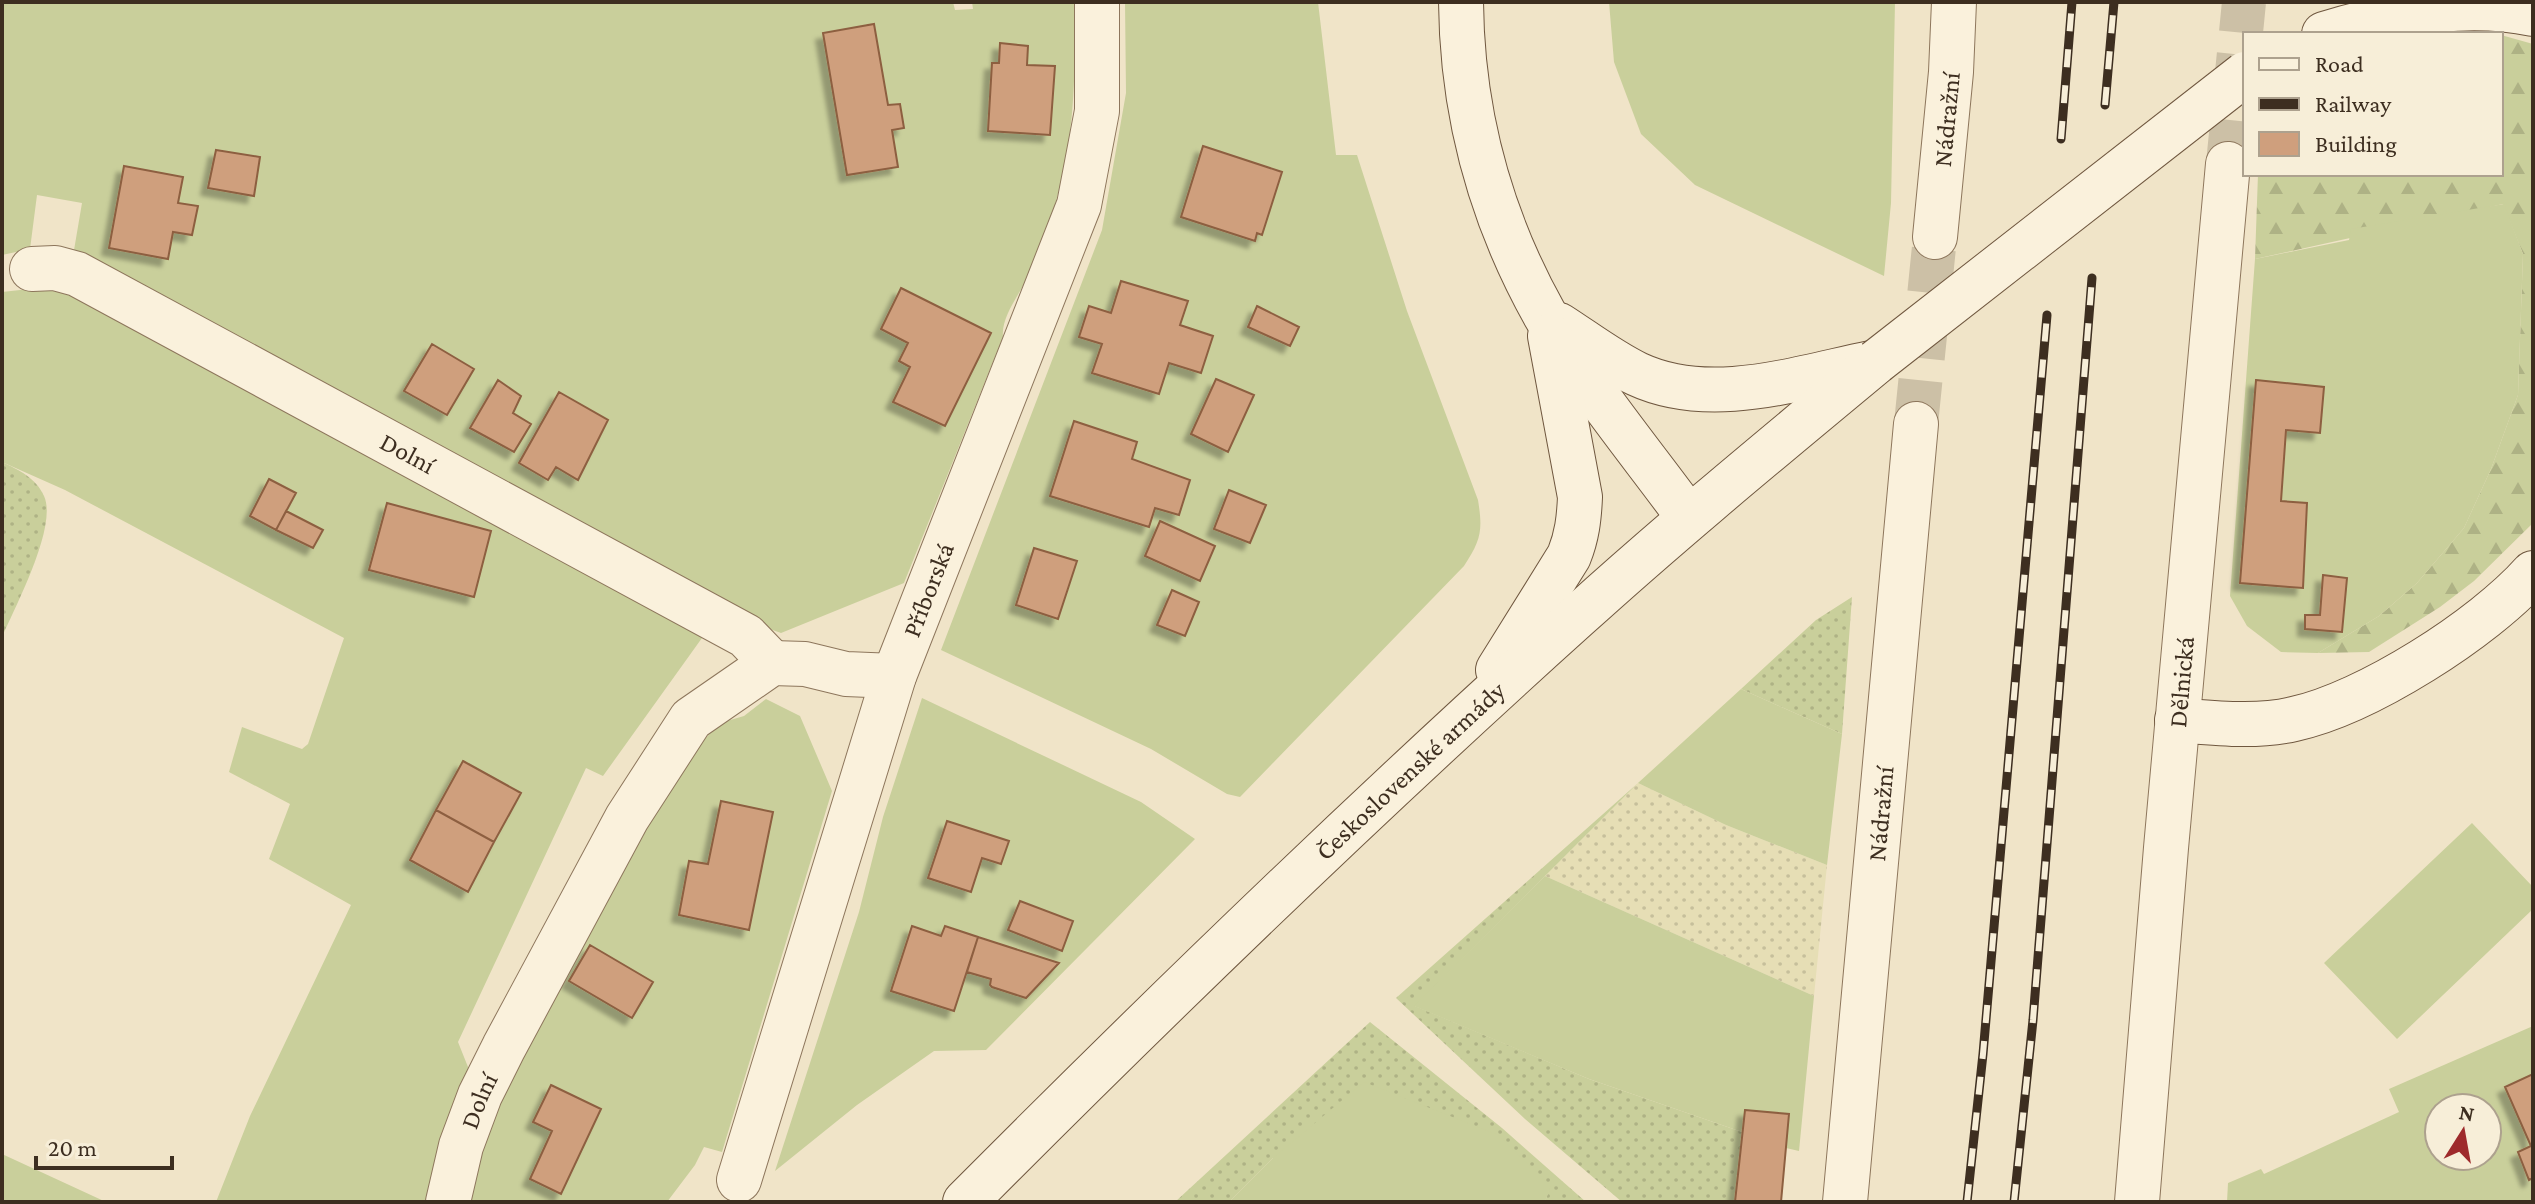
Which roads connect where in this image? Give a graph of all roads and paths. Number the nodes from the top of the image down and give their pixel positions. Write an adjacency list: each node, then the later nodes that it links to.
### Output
1 (1097, 2): 18 (street, Příborská)
2 (1461, 2): 12 (street)
3 (1954, 2): 10 (street, Nádražní)
4 (2343, 2): 6 (street)
5 (2533, 14): 7 (street)
6 (2301, 32)
7 (2330, 32)
8 (2243, 76): 13 (street, Československé armády, bridge)
9 (2228, 164): 20 (street, Dělnická)
10 (1935, 237)
11 (32, 269): 17 (street, Dolní)
12 (1547, 318): 13 (street); 15 (street); 19 (street)
13 (1876, 362): 15 (street, Československé armády)
14 (1916, 424): 24 (street, Nádražní)
15 (1689, 518): 19 (street, Československé armády)
16 (2533, 573): 20 (street)
17 (772, 663): 18 (street); 22 (street, Dolní)
18 (894, 676): 21 (street, Příborská)
19 (1470, 715): 23 (street, Československé armády)
20 (2177, 720): 25 (street, Dělnická)
21 (739, 1180)
22 (448, 1202)
23 (965, 1202)
24 (1845, 1202)
25 (2137, 1202)

